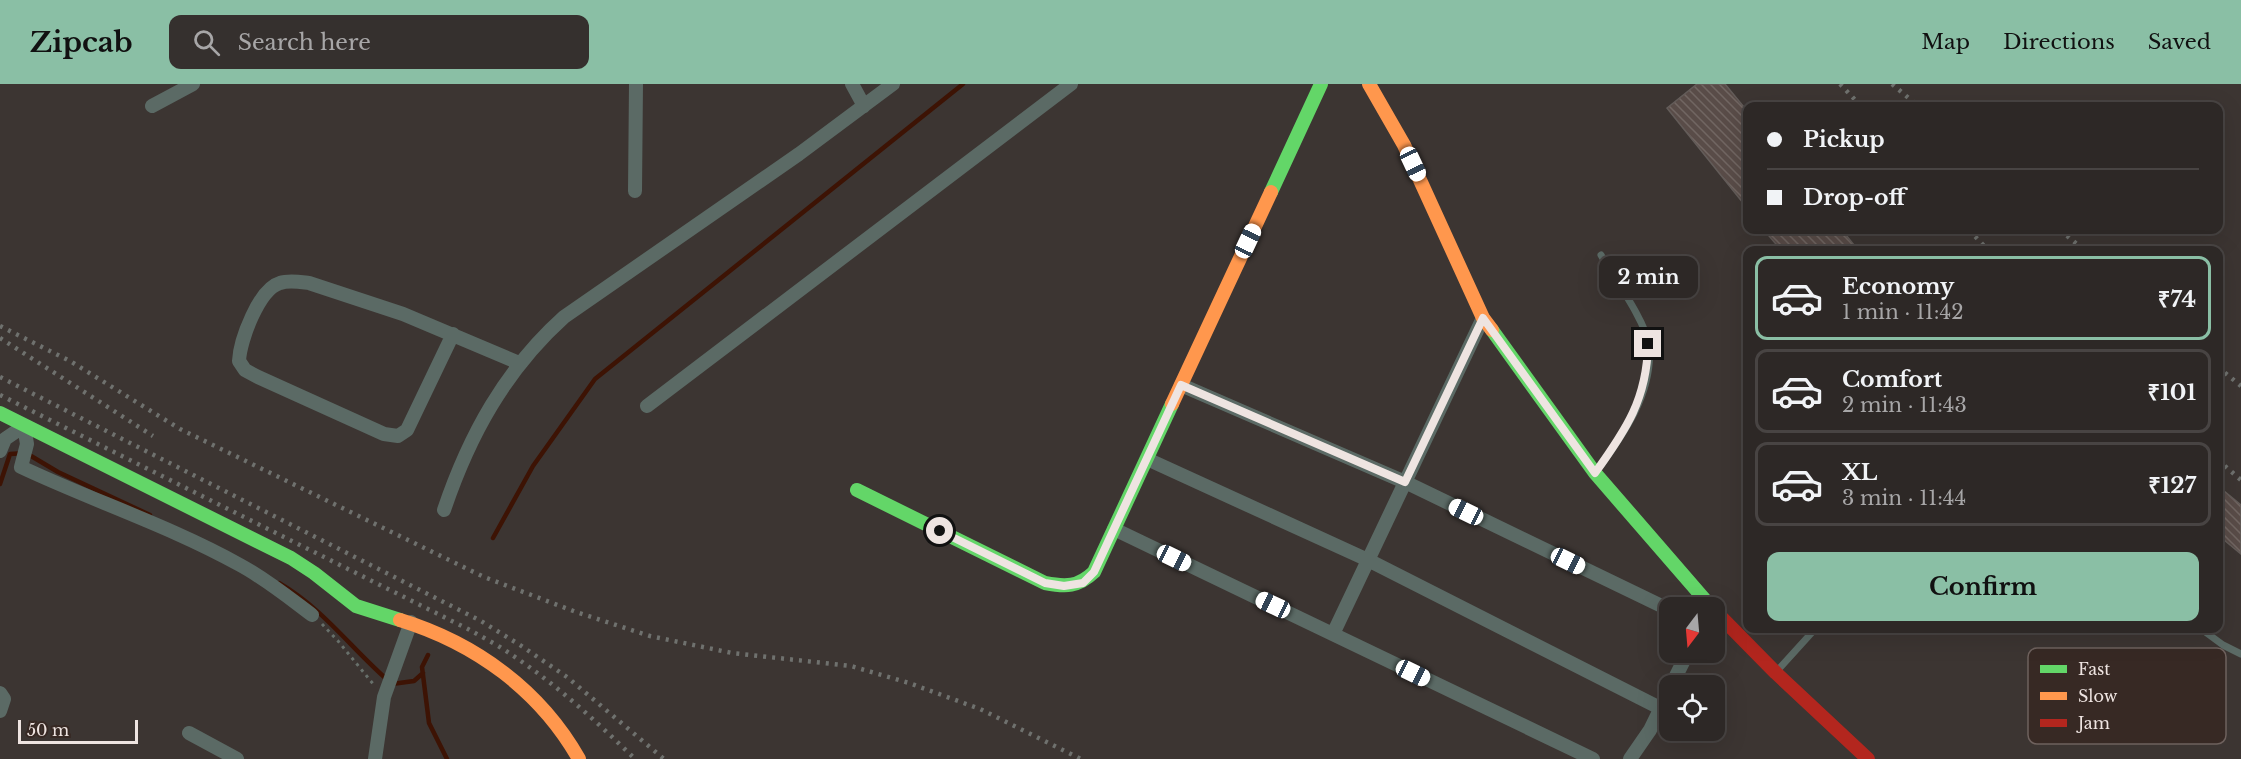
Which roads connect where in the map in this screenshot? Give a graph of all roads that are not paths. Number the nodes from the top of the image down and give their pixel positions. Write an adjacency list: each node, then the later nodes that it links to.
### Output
1 (193, 84): 8 (street)
2 (636, 84): 10 (street)
3 (852, 84): 9 (street)
4 (893, 84): 9 (street)
5 (1071, 84): 16 (street)
6 (1321, 84): 15 (street)
7 (1369, 84): 12 (street)
8 (152, 106)
9 (864, 106): 14 (street)
10 (635, 191)
11 (1601, 255): 21 (lane)
12 (1483, 318): 21 (street); 22 (street)
13 (453, 334): 13 (street); 14 (street)
14 (519, 363): 24 (street)
15 (1181, 385): 20 (street); 22 (street)
16 (647, 406)
17 (0, 414): 18 (street)
18 (24, 426): 19 (street); 29 (street); 31 (street)
19 (0, 451)
20 (1147, 459): 25 (street); 26 (street)
21 (1595, 473): 27 (street)
22 (1405, 482): 26 (street); 28 (street)
23 (856, 490): 25 (street)
24 (444, 510)
25 (1114, 529): 34 (street)
26 (1368, 560): 34 (street); 38 (street)
27 (1702, 597)
28 (1659, 605)
29 (312, 615)
30 (1725, 621): 36 (street)
31 (411, 622): 43 (street); 44 (street)
32 (1812, 633): 36 (lane)
33 (2207, 633): 35 (lane)
34 (1333, 634): 45 (street)
35 (2241, 654)
36 (1776, 673): 47 (street)
37 (0, 693): 40 (street)
38 (1659, 707)
39 (1659, 710): 46 (street)
40 (0, 711)
41 (189, 733): 42 (street)
42 (237, 759)
43 (375, 759)
44 (579, 759)
45 (1593, 759)
46 (1630, 759)
47 (1868, 759)

